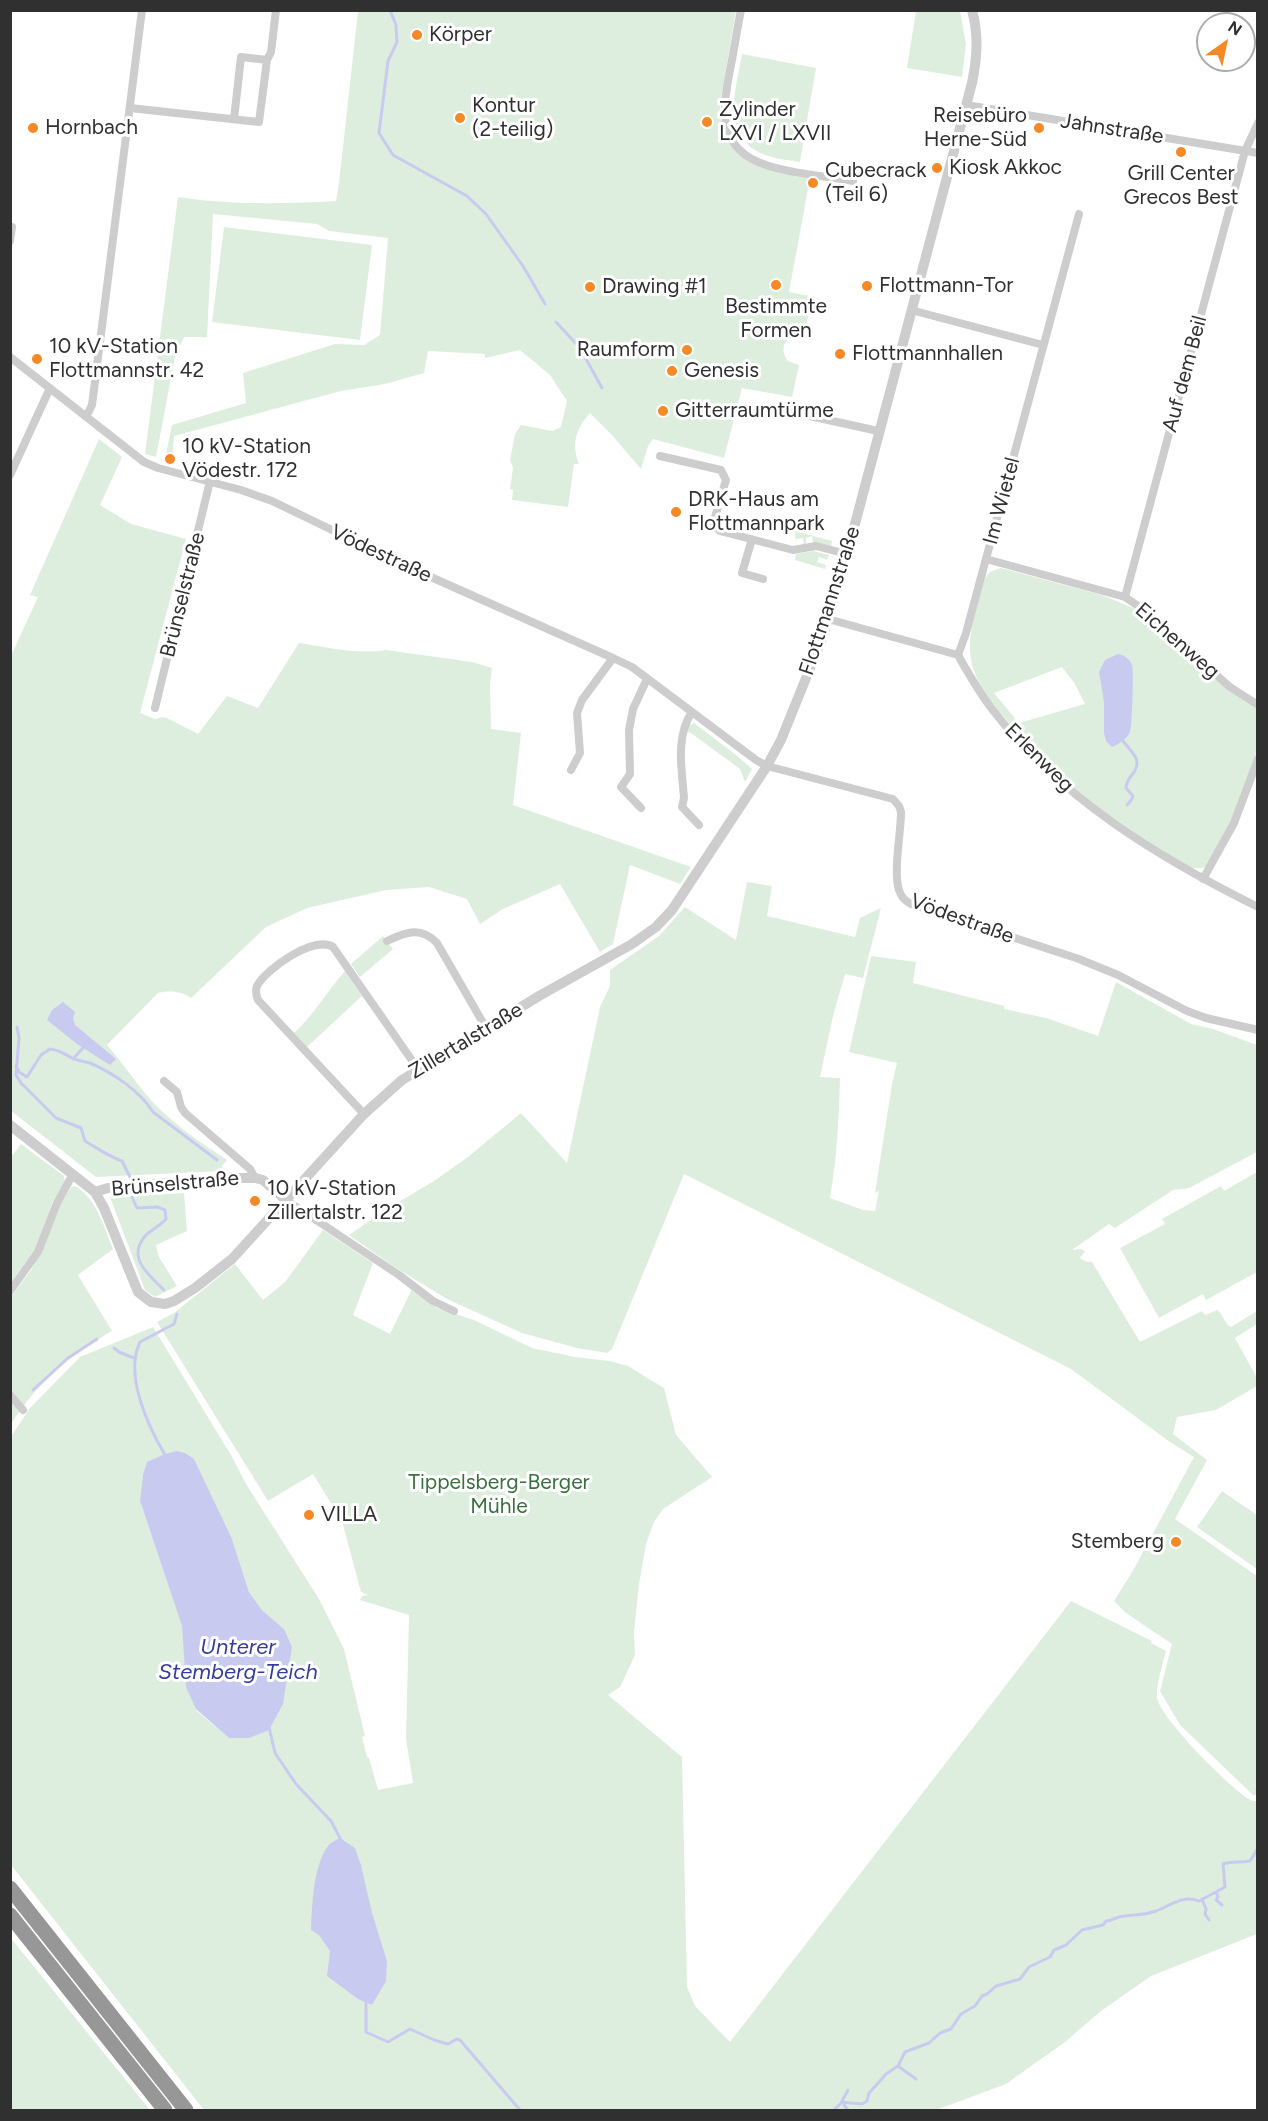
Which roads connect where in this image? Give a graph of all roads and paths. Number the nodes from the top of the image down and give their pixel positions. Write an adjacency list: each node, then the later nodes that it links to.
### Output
1 (142, 10): 7 (street)
2 (276, 10): 5 (street)
3 (741, 10): 12 (street)
4 (972, 10): 6 (street, Flottmannstraße)
5 (267, 60): 8 (street); 8 (street)
6 (966, 105): 10 (street, Jahnstraße); 16 (street, Flottmannstraße)
7 (130, 108): 8 (street); 21 (street)
8 (234, 120)
9 (1257, 123): 10 (street, Auf dem Beil)
10 (1245, 151): 11 (street, Jahnstraße); 30 (street, Auf dem Beil)
11 (1257, 153)
12 (852, 181)
13 (1079, 214): 17 (street, Im Wietel)
14 (12, 227): 15 (street)
15 (10, 241)
16 (911, 310): 17 (street); 22 (street, Flottmannstraße)
17 (1043, 345): 28 (street, Im Wietel)
18 (10, 357): 19 (street)
19 (50, 388): 21 (street); 24 (street)
20 (801, 414): 22 (street)
21 (86, 417): 25 (street, Vödestraße)
22 (878, 431): 27 (street, Flottmannstraße)
23 (660, 456): 26 (street)
24 (10, 475)
25 (210, 481): 33 (street, Vödestraße); 36 (street, Brünselstraße)
26 (752, 539): 27 (street); 29 (street)
27 (847, 554): 31 (street, Flottmannstraße)
28 (986, 559): 30 (street, Eichenweg); 32 (street, Im Wietel)
29 (763, 579)
30 (1125, 597): 35 (street, Eichenweg)
31 (828, 619): 32 (street); 39 (street, Flottmannstraße)
32 (958, 655): 43 (street, Erlenweg)
33 (613, 658): 34 (street, Vödestraße); 40 (street)
34 (647, 679): 37 (street, Vödestraße); 41 (street)
35 (1257, 705)
36 (155, 708)
37 (692, 712): 39 (street, Vödestraße); 42 (street)
38 (1257, 759): 43 (street)
39 (767, 766): 46 (street, Zillertalstraße); 47 (street, Vödestraße)
40 (571, 770)
41 (641, 808)
42 (699, 825)
43 (1203, 879): 44 (street, Erlenweg)
44 (1257, 908)
45 (387, 941): 46 (street)
46 (486, 1028): 48 (street, Zillertalstraße)
47 (1257, 1030)
48 (418, 1069): 50 (street, Zillertalstraße); 50 (street)
49 (164, 1081): 53 (street, Brünselstraße)
50 (364, 1114): 55 (street, Zillertalstraße)
51 (10, 1125): 52 (street)
52 (73, 1174): 54 (street); 56 (street)
53 (255, 1178): 54 (street, Brünselstraße); 55 (street, Brünselstraße)
54 (96, 1192): 55 (street, Zillertalstraße)
55 (286, 1200): 57 (street)
56 (10, 1291)
57 (454, 1311)
58 (10, 1395): 59 (street)
59 (23, 1410)
60 (10, 1888): 63 (highway)
61 (10, 1915): 62 (highway)
62 (165, 2110)
63 (186, 2110)

